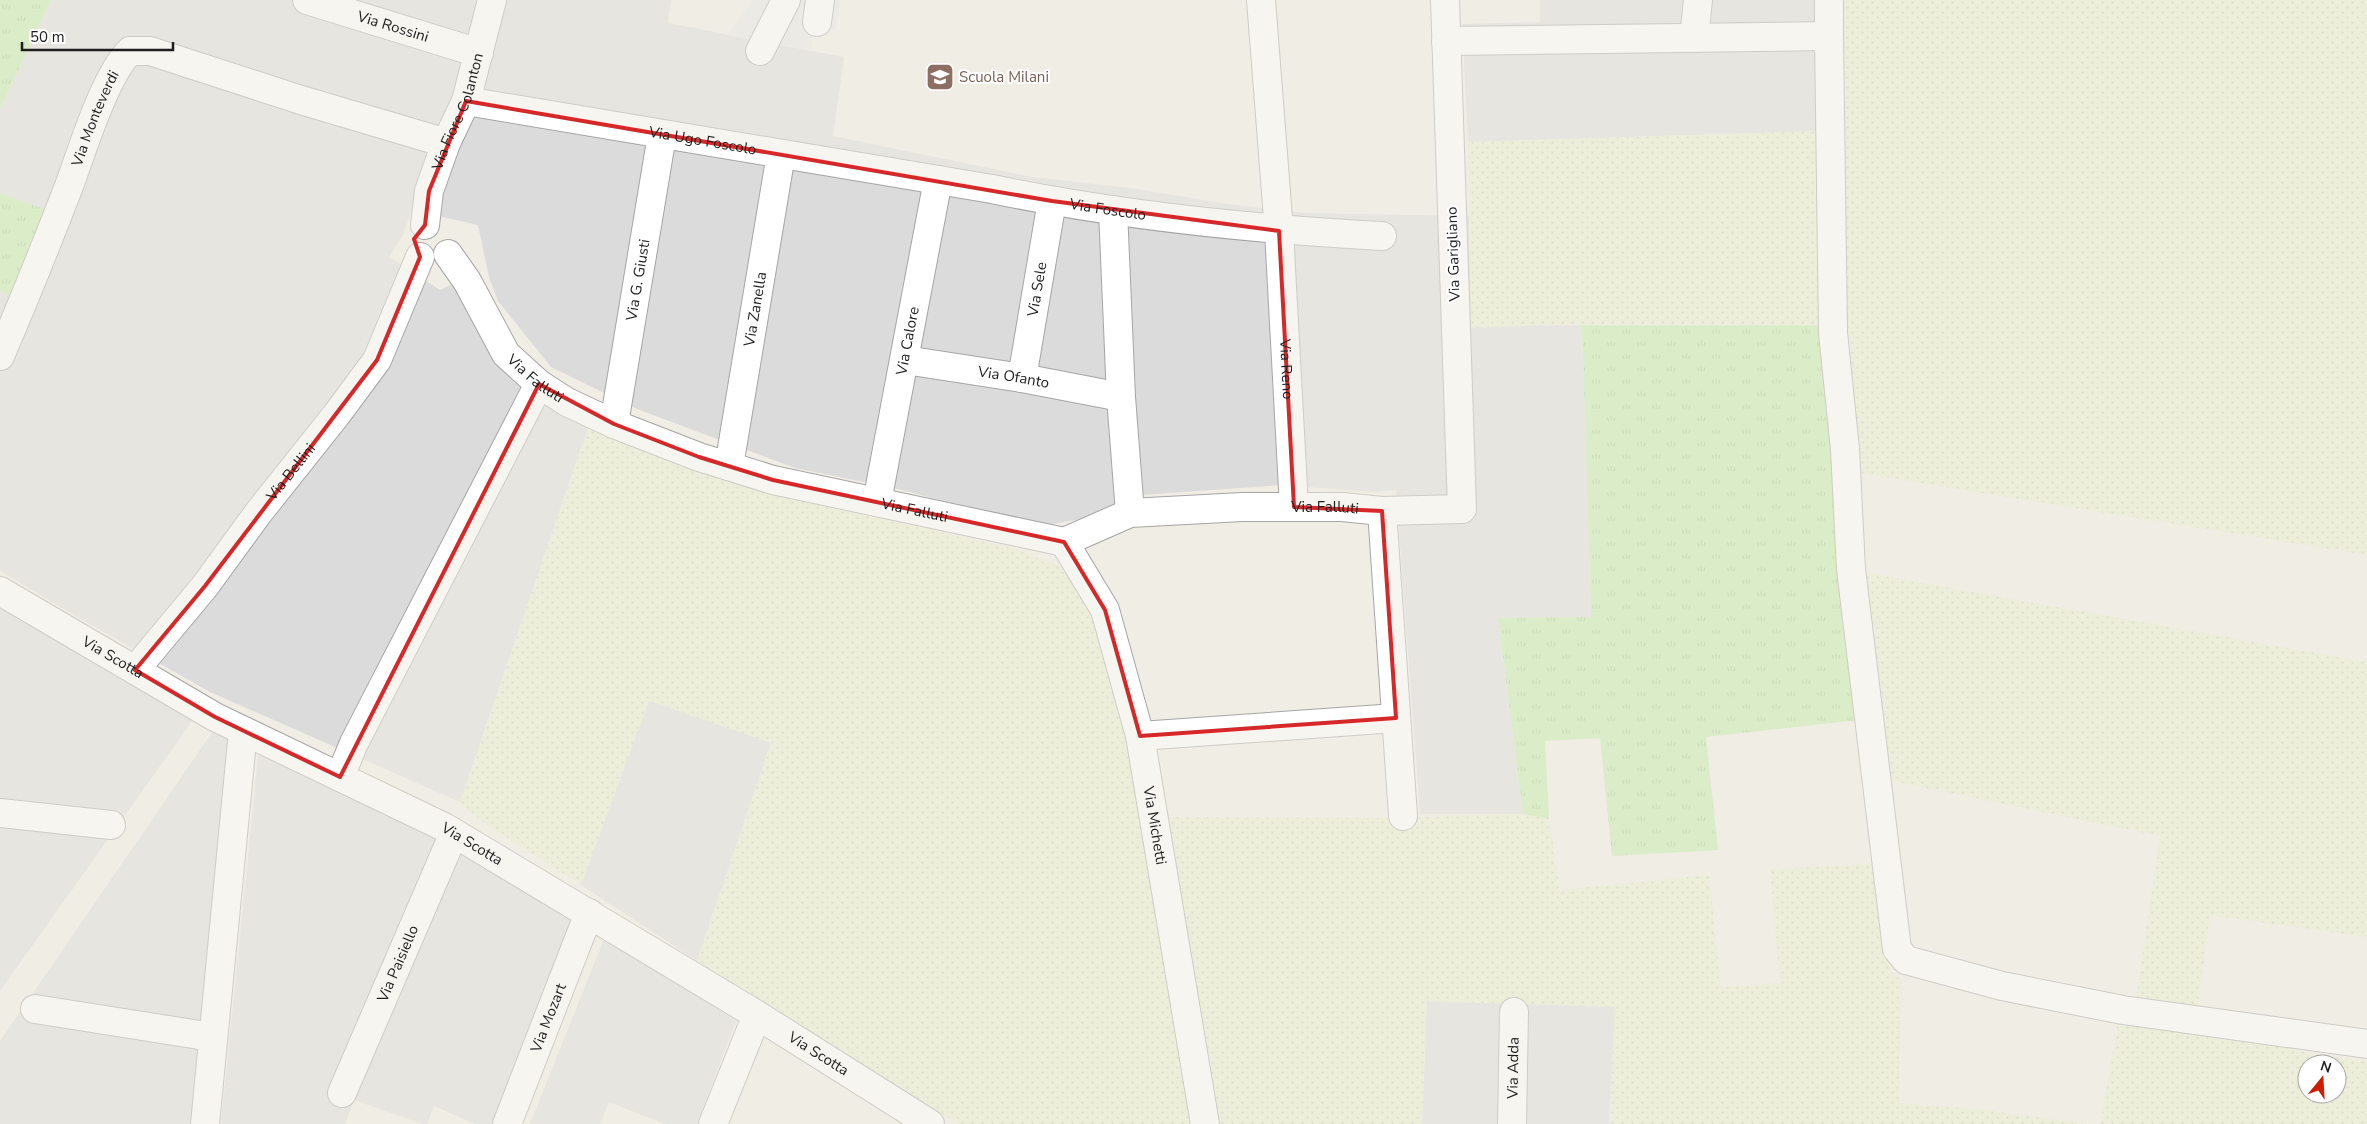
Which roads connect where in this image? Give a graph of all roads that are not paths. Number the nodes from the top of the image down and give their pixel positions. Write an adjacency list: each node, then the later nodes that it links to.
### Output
1 (307, 0): 12 (street, Via Rossini)
2 (492, 0): 12 (street, Via Fiore Colanton)
3 (786, 0): 11 (street)
4 (1261, 0): 21 (street, Via Reno)
5 (1445, 0): 10 (street, Via Garigliano)
6 (1698, 0): 9 (street)
7 (1829, 0): 8 (street)
8 (1829, 36): 9 (street); 53 (street)
9 (1694, 38): 10 (street)
10 (1446, 41): 34 (street, Via Garigliano)
11 (760, 51)
12 (479, 53): 13 (street, Via Fiore Colanton)
13 (466, 101): 14 (street, Via Ugo Foscolo); 15 (street, Via Fiore Colanton)
14 (662, 135): 16 (street, Via Ugo Foscolo); 30 (street, Via G. Giusti)
15 (446, 143): 20 (street, Via Fiore Colanton); 25 (street, Via Monteverdi)
16 (781, 154): 17 (street, Via Ugo Foscolo); 31 (street, Via Zanella)
17 (938, 180): 18 (street, Via Foscolo); 26 (street, Via Calore)
18 (1052, 201): 19 (street, Via Foscolo); 27 (street, Via Sele)
19 (1113, 210): 21 (street, Via Foscolo); 29 (street)
20 (425, 224): 23 (street); 24 (street)
21 (1279, 231): 22 (street, Via Foscolo); 33 (street, Via Reno)
22 (1382, 236)
23 (448, 254): 24 (street); 28 (street, Via Falluti)
24 (420, 257): 39 (street, Via Bellini)
25 (0, 356)
26 (905, 360): 27 (street, Via Ofanto); 32 (street, Via Calore)
27 (1022, 378): 29 (street, Via Ofanto)
28 (539, 384): 30 (street, Via Falluti); 43 (street)
29 (1120, 397): 36 (street)
30 (614, 424): 31 (street, Via Falluti)
31 (729, 466): 32 (street, Via Falluti)
32 (877, 502): 37 (street, Via Falluti)
33 (1294, 507): 35 (street, Via Falluti); 36 (street, Via Falluti)
34 (1462, 509): 35 (street, Via Falluti)
35 (1382, 511): 40 (street)
36 (1130, 513): 37 (street, Via Falluti)
37 (1064, 542): 42 (street, Via Michetti)
38 (0, 591): 39 (street, Via Scotta)
39 (135, 670): 41 (street, Via Scotta)
40 (1396, 718): 42 (street); 45 (street)
41 (243, 731): 43 (street, Via Scotta); 52 (street)
42 (1140, 736): 59 (street, Via Michetti)
43 (340, 777): 47 (street, Via Scotta)
44 (0, 813): 46 (street)
45 (1403, 816)
46 (111, 825)
47 (454, 833): 48 (street, Via Scotta); 54 (street, Via Paisiello)
48 (589, 913): 51 (street, Via Scotta); 56 (street, Via Mozart)
49 (35, 1009): 52 (street)
50 (1514, 1012): 60 (street, Via Adda)
51 (756, 1015): 57 (street); 58 (street, Via Scotta)
52 (212, 1037): 55 (street)
53 (2367, 1044)
54 (342, 1093)
55 (205, 1124)
56 (507, 1124)
57 (713, 1124)
58 (930, 1124)
59 (1205, 1124)
60 (1512, 1124)

